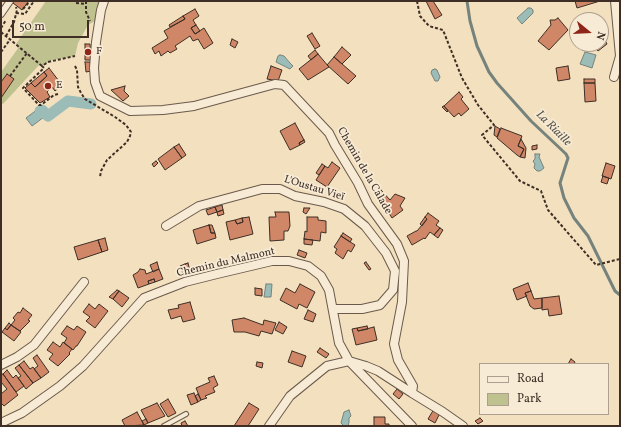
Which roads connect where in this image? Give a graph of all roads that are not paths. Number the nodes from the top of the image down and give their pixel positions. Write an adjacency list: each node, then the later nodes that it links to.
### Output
1 (104, 1): 11 (street, Chemin de la Calade)
2 (615, 1): 5 (street)
3 (12, 3): 4 (street)
4 (1, 14)
5 (614, 77)
6 (166, 226): 8 (street, L'Oustau Vieï)
7 (84, 282): 10 (street)
8 (333, 309): 9 (street, Chemin du Malmont); 13 (street, Chemin du Malmont)
9 (349, 361): 11 (street); 15 (street); 16 (street, Chemin du Malmont)
10 (1, 365)
11 (412, 393): 17 (street)
12 (186, 414): 14 (lane)
13 (1, 422)
14 (164, 426)
15 (269, 426)
16 (412, 426)
17 (463, 426)

